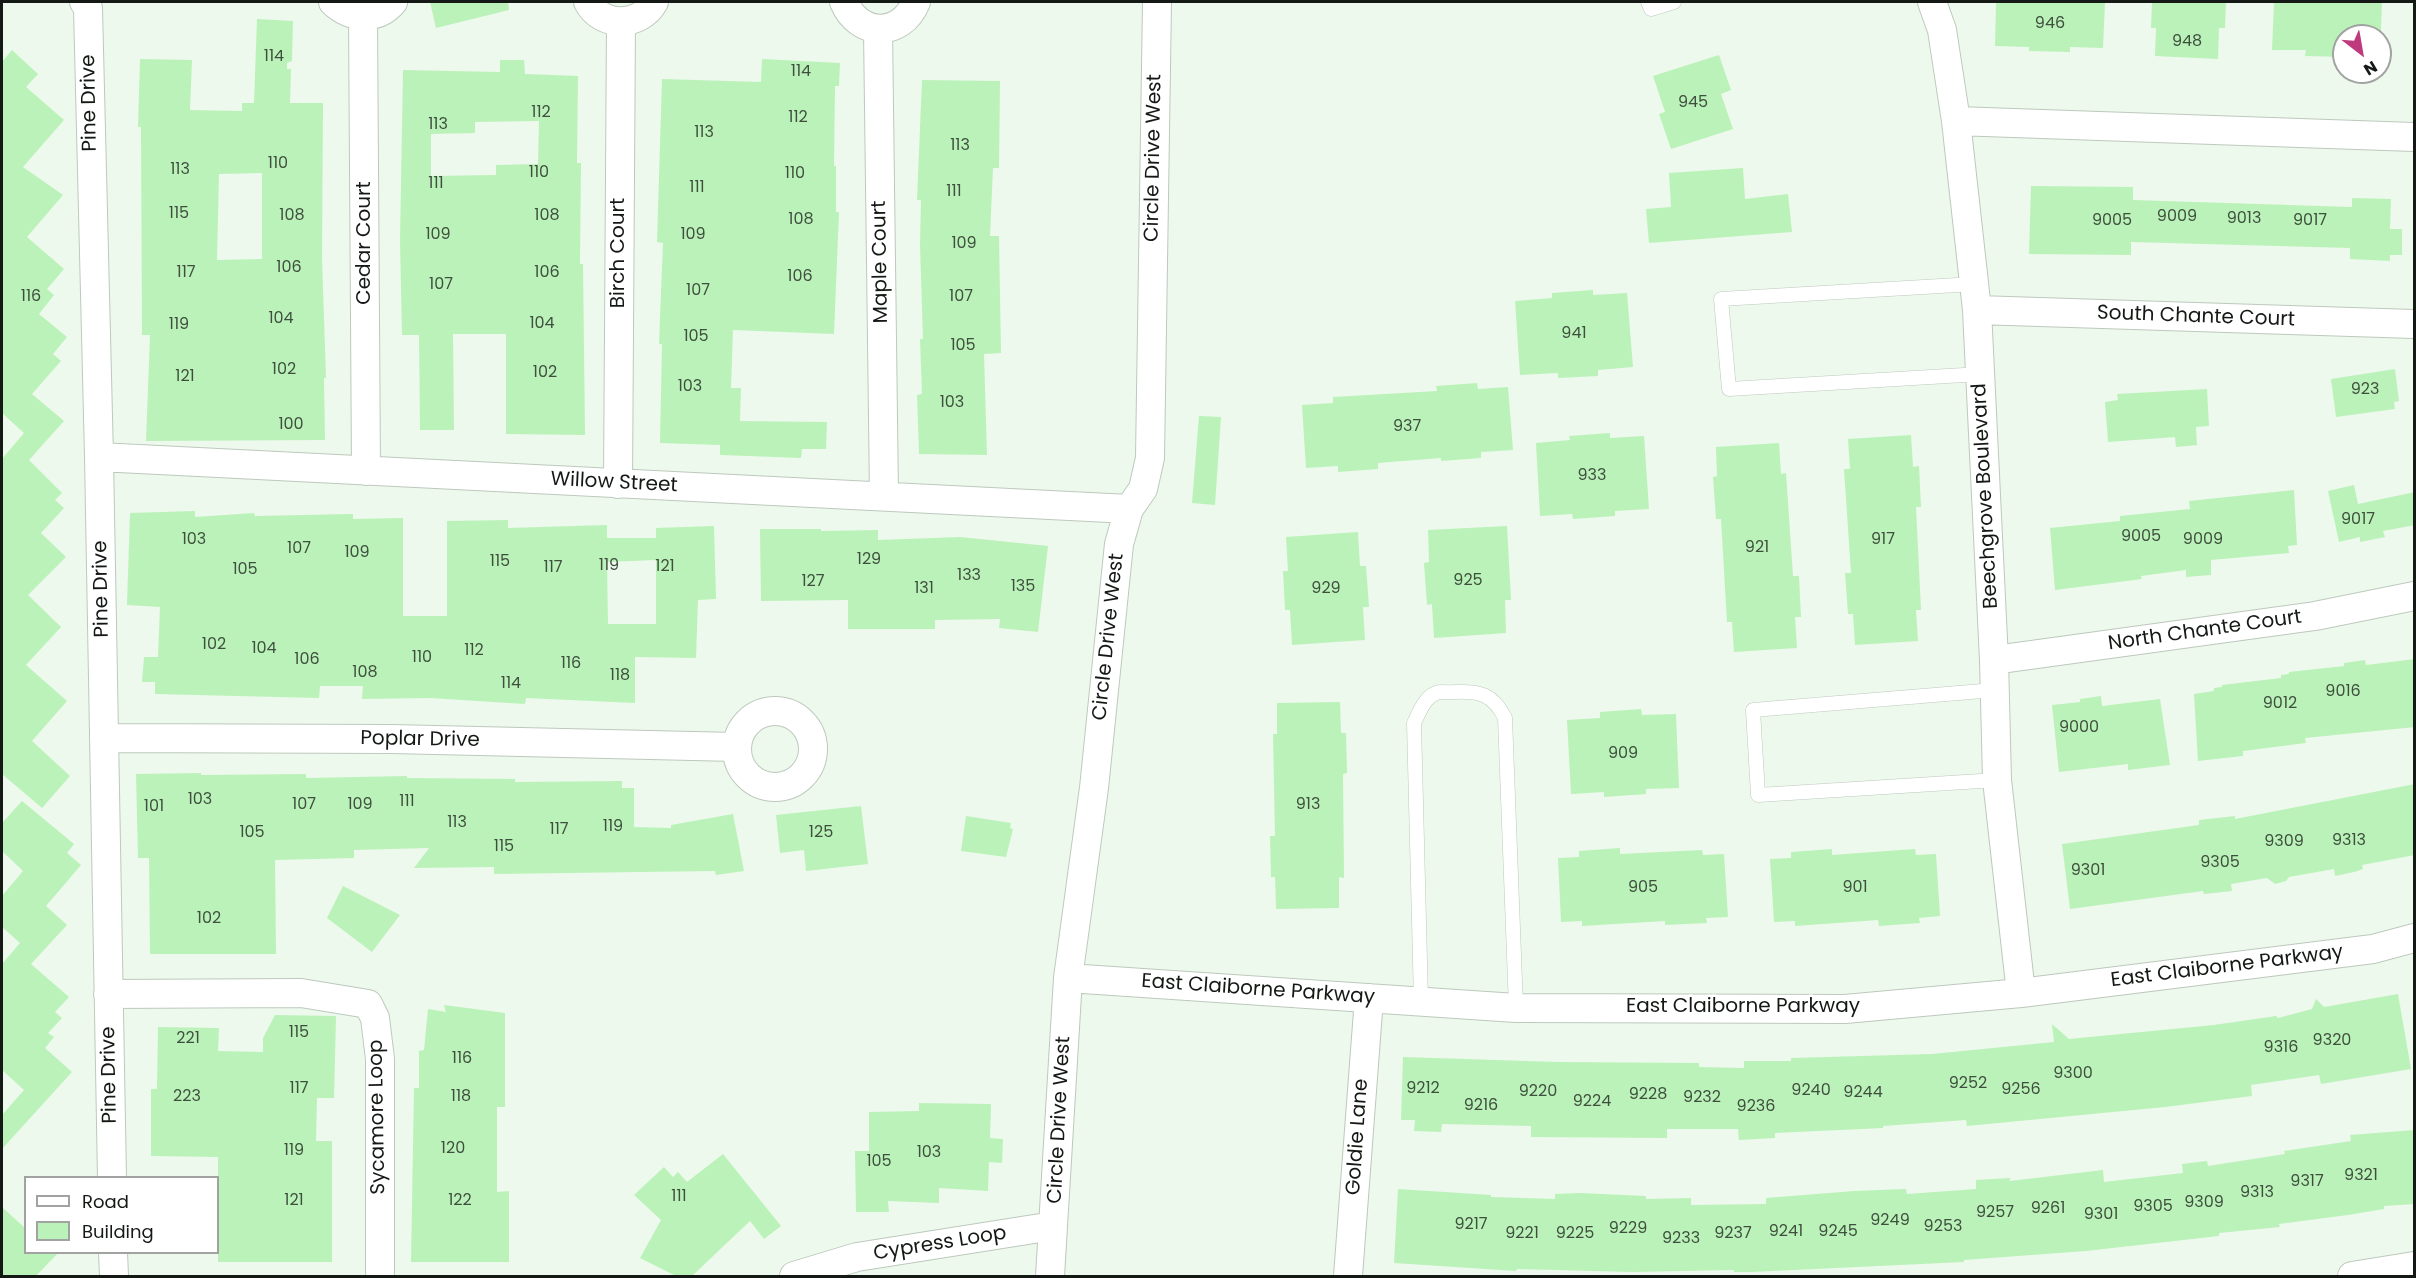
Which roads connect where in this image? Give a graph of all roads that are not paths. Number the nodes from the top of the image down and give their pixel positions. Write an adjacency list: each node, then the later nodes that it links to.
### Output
1 (84, 2): 20 (street, Pine Drive)
2 (333, 2): 12 (street)
3 (393, 2): 12 (street)
4 (588, 2): 13 (street)
5 (654, 2): 13 (street)
6 (844, 2): 14 (street)
7 (916, 2): 14 (street)
8 (1157, 2): 24 (street, Circle Drive West)
9 (1648, 2): 10 (lane)
10 (1674, 2)
11 (1932, 2): 15 (street, Beechgrove Boulevard)
12 (363, 16): 21 (street, Cedar Court)
13 (621, 22): 22 (street, Birch Court)
14 (878, 29): 23 (street, Maple Court)
15 (1956, 121): 16 (street); 17 (street, Beechgrove Boulevard)
16 (2415, 137)
17 (1976, 297): 18 (street, South Chante Court); 19 (street, Beechgrove Boulevard); 19 (lane)
18 (2415, 324)
19 (1981, 374): 26 (street, Beechgrove Boulevard)
20 (99, 457): 21 (street, Willow Street); 28 (street, Pine Drive)
21 (366, 471): 22 (street, Willow Street)
22 (618, 484): 23 (street, Willow Street)
23 (884, 496): 24 (street, Willow Street)
24 (1129, 509): 32 (street, Circle Drive West)
25 (2415, 596): 26 (street, North Chante Court)
26 (1994, 660): 27 (street, Beechgrove Boulevard)
27 (1995, 690): 30 (street, Beechgrove Boulevard); 30 (lane)
28 (104, 738): 29 (street, Poplar Drive); 34 (street, Pine Drive)
29 (736, 747)
30 (1997, 780): 33 (street, Beechgrove Boulevard)
31 (2415, 938): 33 (street, East Claiborne Parkway)
32 (1068, 978): 35 (street, East Claiborne Parkway); 39 (street, Circle Drive West)
33 (2021, 993): 37 (street, East Claiborne Parkway)
34 (108, 994): 38 (street, Pine Drive); 43 (street, Sycamore Loop)
35 (1369, 998): 36 (street, East Claiborne Parkway); 46 (street, Goldie Lane)
36 (1421, 1001): 37 (street, East Claiborne Parkway); 37 (lane)
37 (1516, 1008)
38 (112, 1176)
39 (1053, 1226): 44 (street, Cypress Loop); 45 (street, Circle Drive West)
40 (113, 1254): 42 (street)
41 (2415, 1266): 47 (street)
42 (114, 1276)
43 (380, 1276)
44 (794, 1276)
45 (1050, 1276)
46 (1348, 1276)
47 (2352, 1276)

